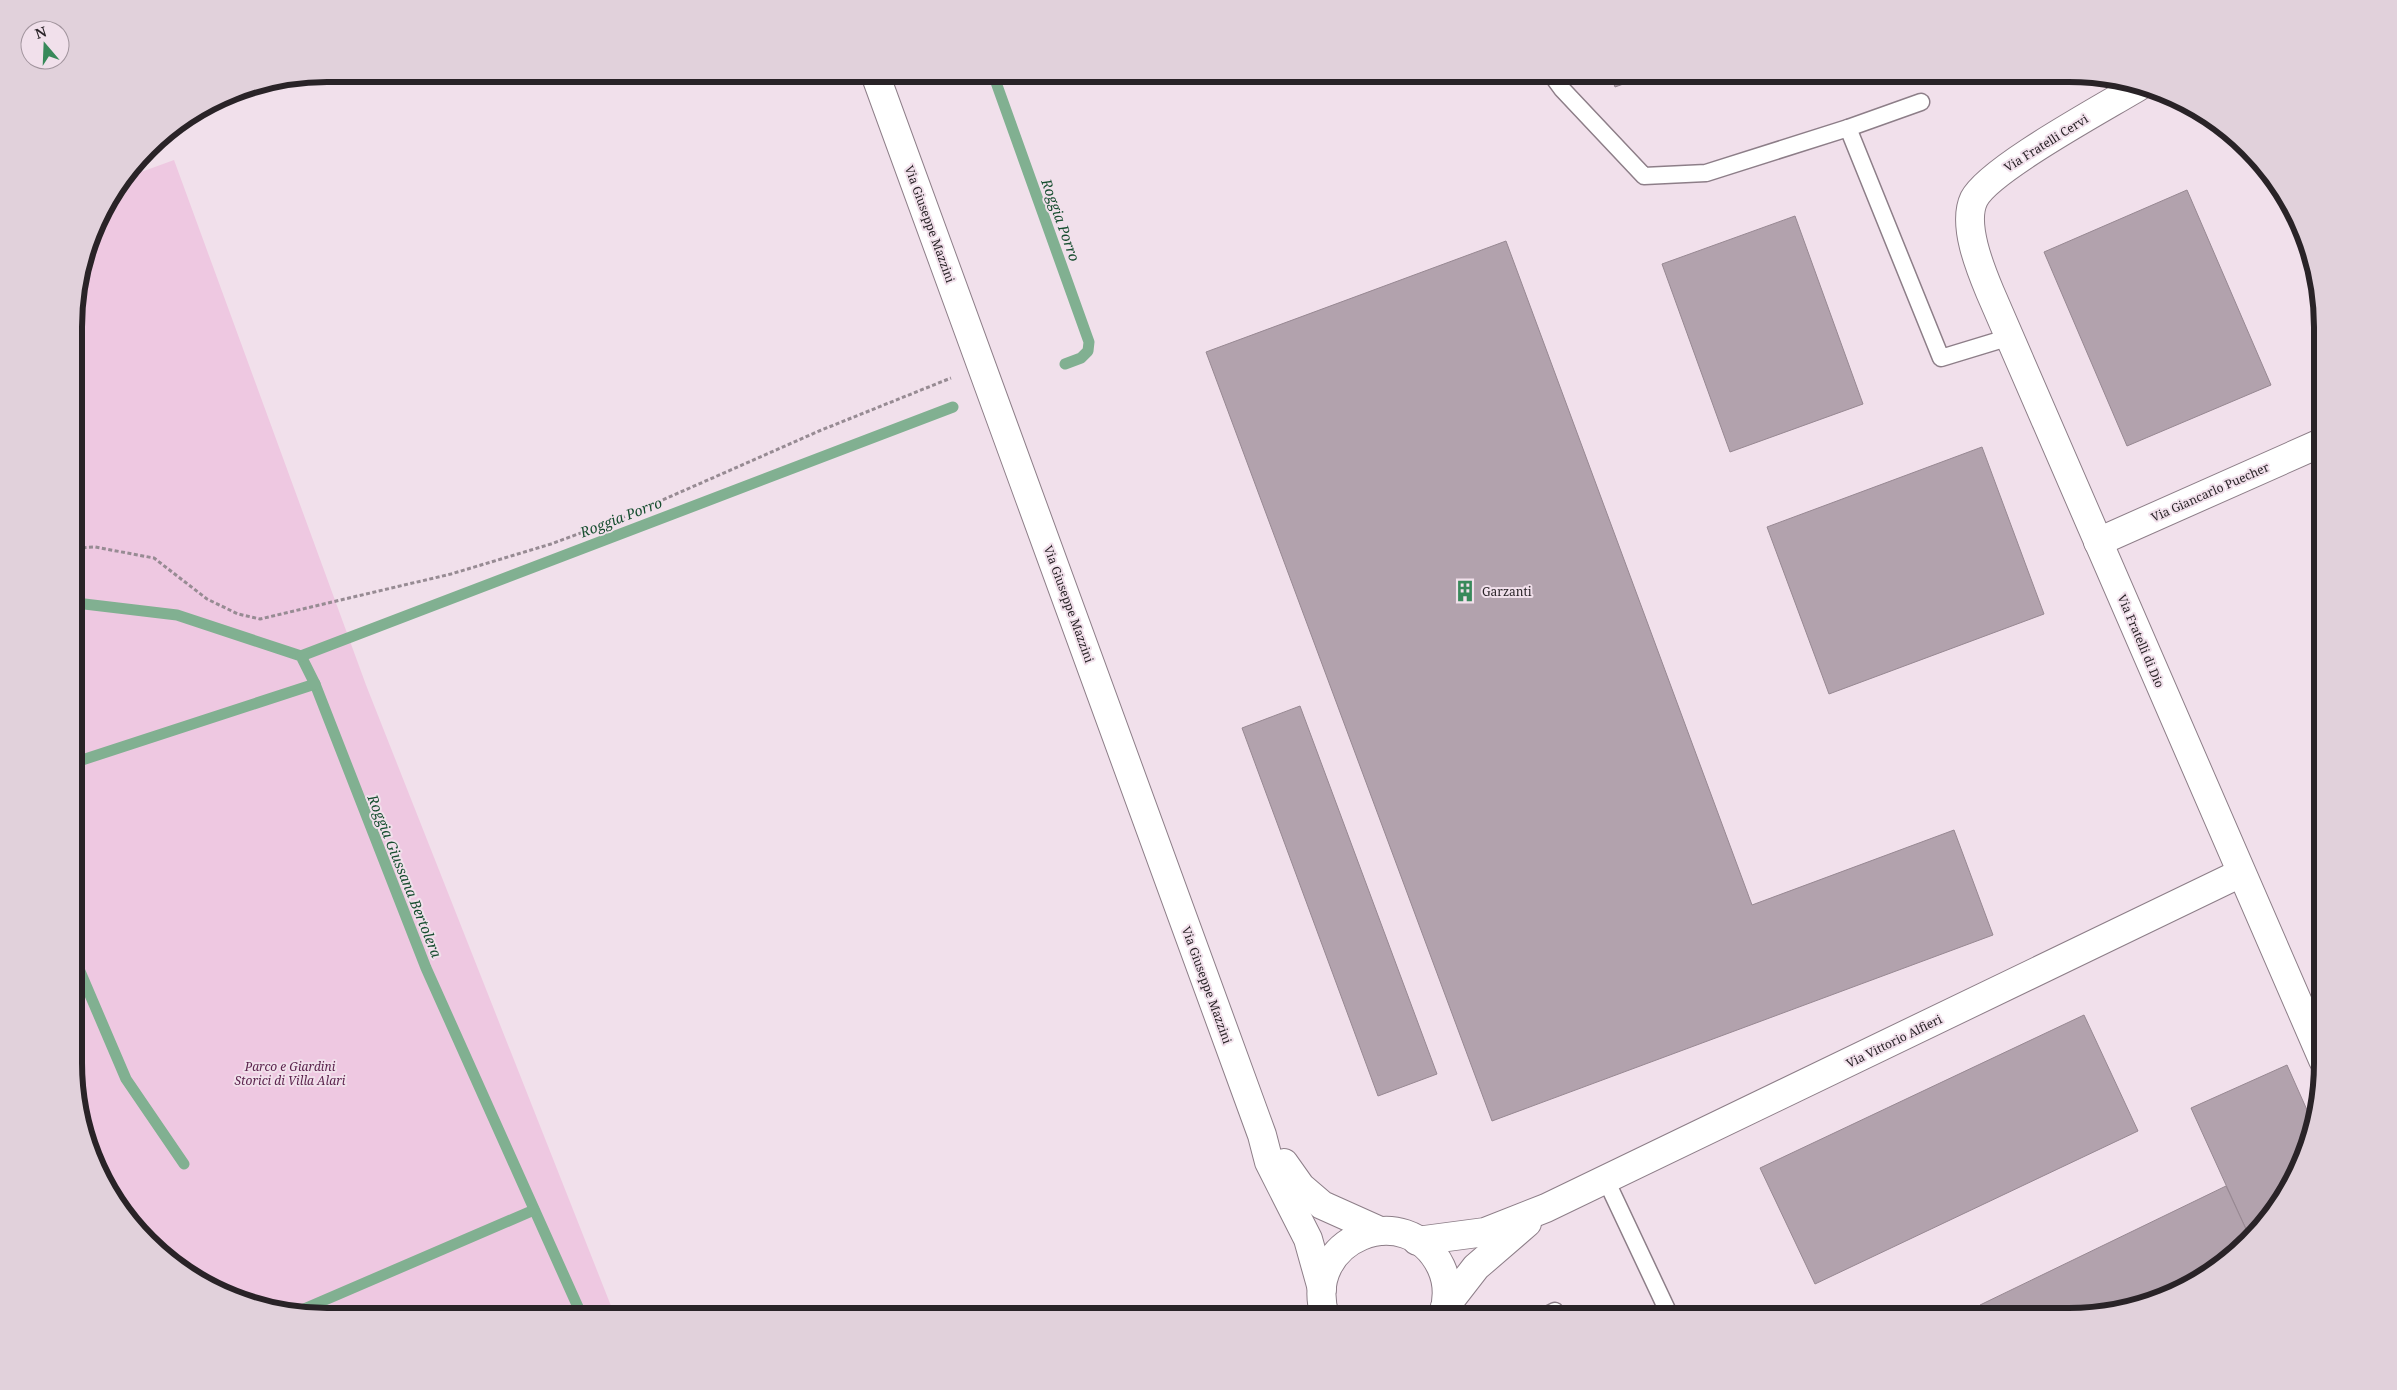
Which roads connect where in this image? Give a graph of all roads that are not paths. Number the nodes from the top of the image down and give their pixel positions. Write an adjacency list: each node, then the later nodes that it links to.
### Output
1 (878, 82): 12 (street, Via Giuseppe Mazzini)
2 (1557, 82): 5 (lane)
3 (2132, 91): 6 (street, Via Fratelli Cervi)
4 (1921, 102): 5 (lane)
5 (1848, 128): 7 (lane)
6 (1970, 218): 7 (street, Via Fratelli di Dio)
7 (2010, 337): 9 (street, Via Fratelli di Dio)
8 (2314, 446): 9 (street, Via Giancarlo Puecher)
9 (2098, 542): 10 (street, Via Fratelli di Dio)
10 (2241, 873): 11 (street, Via Fratelli di Dio); 13 (street, Via Vittorio Alfieri)
11 (2314, 1039)
12 (1262, 1135): 15 (street, Via Giuseppe Mazzini); 17 (street, Via Giuseppe Mazzini)
13 (1606, 1180): 14 (street, Via Vittorio Alfieri); 21 (lane)
14 (1546, 1208): 16 (street, Via Vittorio Alfieri); 20 (street, Via Vittorio Alfieri)
15 (1380, 1231): 16 (street, Via Giuseppe Mazzini); 17 (street, Via Giuseppe Mazzini)
16 (1417, 1240): 19 (street, Via Giuseppe Mazzini)
17 (1322, 1289): 18 (street, Via Giuseppe Mazzini)
18 (1324, 1308)
19 (1444, 1308)
20 (1447, 1308)
21 (1666, 1308)

